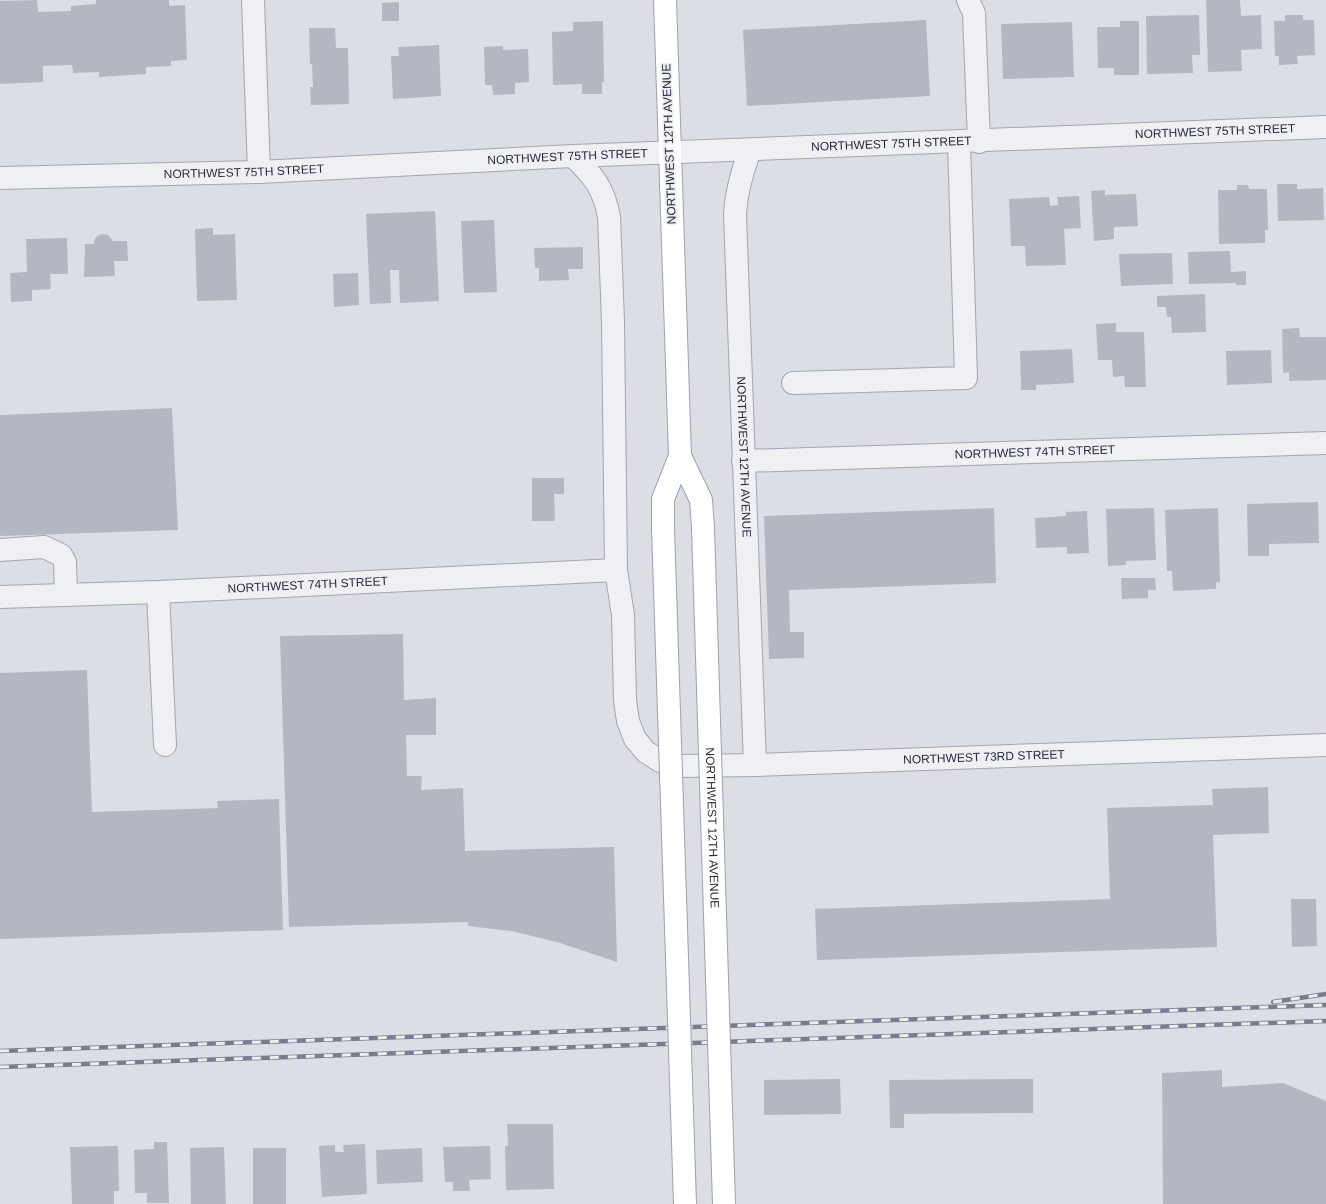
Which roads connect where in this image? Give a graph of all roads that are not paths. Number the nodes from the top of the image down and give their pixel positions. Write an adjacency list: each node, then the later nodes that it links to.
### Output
1 (253, 0): 9 (street)
2 (665, 0): 7 (main road, NORTHWEST 12TH AVENUE)
3 (968, 0): 5 (street)
4 (1326, 127): 5 (street, NORTHWEST 75TH STREET)
5 (969, 142): 6 (street, NORTHWEST 75TH STREET); 11 (street)
6 (750, 150): 7 (street, NORTHWEST 75TH STREET); 14 (street, NORTHWEST 12TH AVENUE)
7 (670, 154): 8 (street, NORTHWEST 75TH STREET); 13 (main road, NORTHWEST 12TH AVENUE)
8 (573, 156): 9 (street, NORTHWEST 75TH STREET); 16 (street)
9 (259, 172): 10 (street, NORTHWEST 75TH STREET)
10 (0, 178)
11 (793, 383)
12 (1326, 443): 14 (street, NORTHWEST 74TH STREET)
13 (680, 456): 23 (main road, NORTHWEST 12TH AVENUE, bridge); 24 (main road, NORTHWEST 12TH AVENUE, bridge)
14 (743, 461): 22 (street, NORTHWEST 12TH AVENUE)
15 (0, 550): 18 (street)
16 (616, 570): 17 (street, NORTHWEST 74TH STREET); 22 (street, NORTHWEST 73RD STREET)
17 (158, 592): 18 (street, NORTHWEST 74TH STREET); 20 (street)
18 (66, 595): 19 (street, NORTHWEST 74TH STREET)
19 (0, 597)
20 (165, 745)
21 (1326, 745): 22 (street, NORTHWEST 73RD STREET)
22 (755, 765)
23 (685, 1204)
24 (724, 1204)

